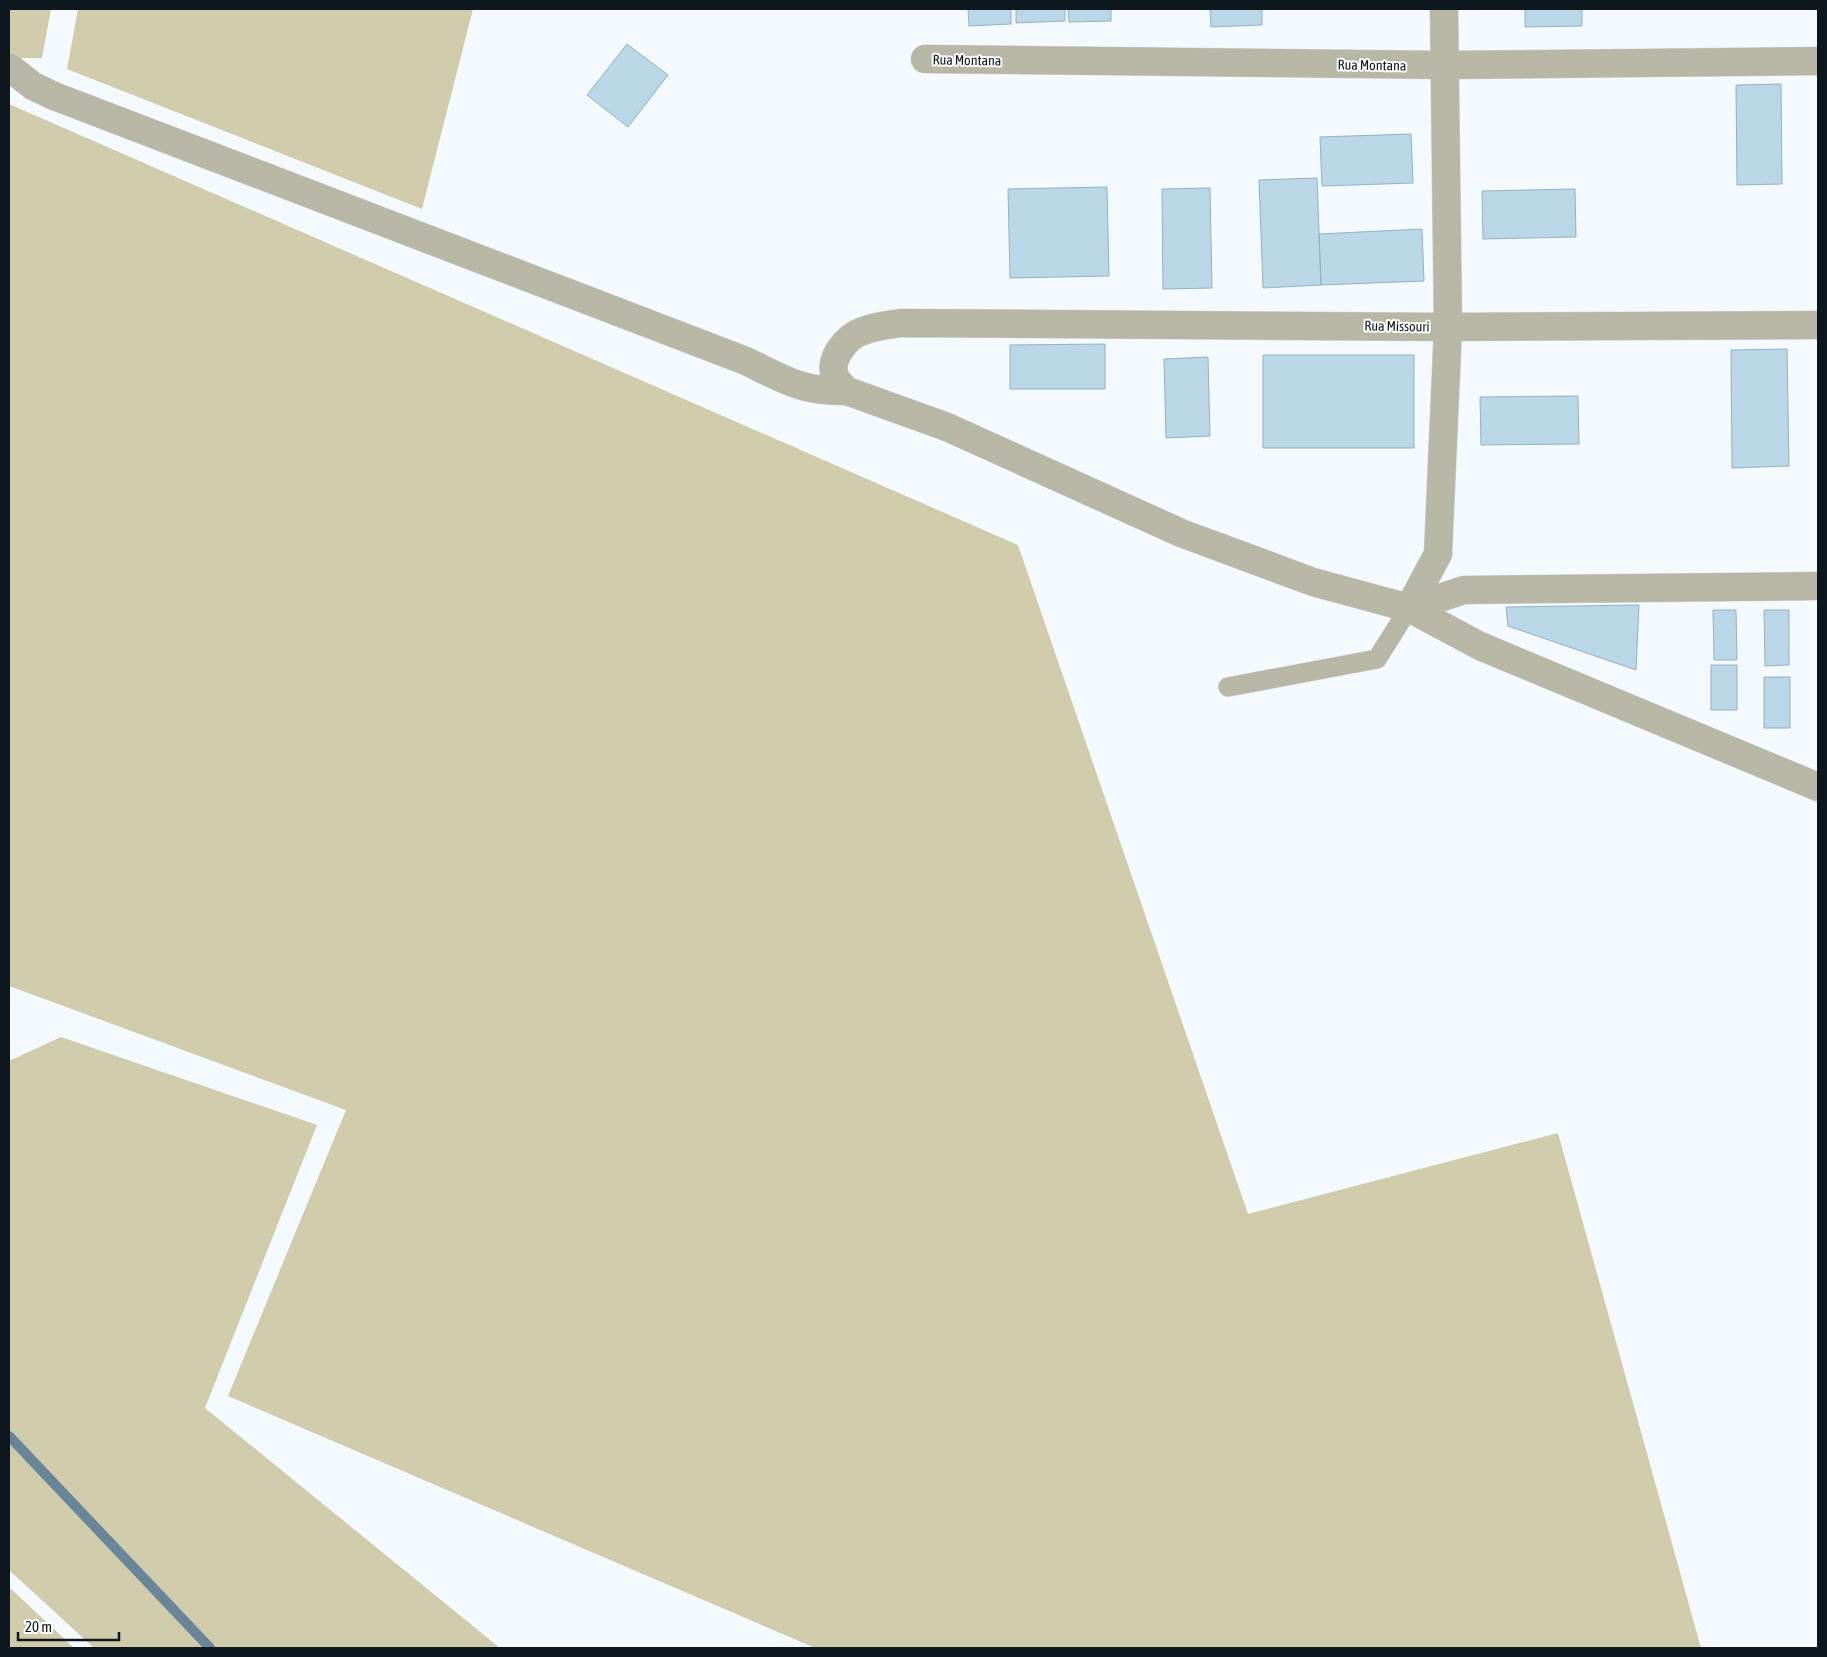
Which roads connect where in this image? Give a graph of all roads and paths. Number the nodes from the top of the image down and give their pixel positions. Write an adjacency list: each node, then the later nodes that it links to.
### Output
1 (1444, 9): 4 (street)
2 (925, 59): 4 (street, Rua Montana)
3 (1818, 62): 4 (street, Rua Montana)
4 (1444, 66): 7 (street)
5 (9, 67): 8 (street)
6 (1818, 326): 7 (street, Rua Missouri)
7 (1448, 327): 8 (street, Rua Missouri); 10 (street)
8 (847, 391): 10 (street)
9 (1818, 586): 10 (street)
10 (1409, 608): 11 (lane); 12 (street)
11 (1228, 687)
12 (1818, 787)

